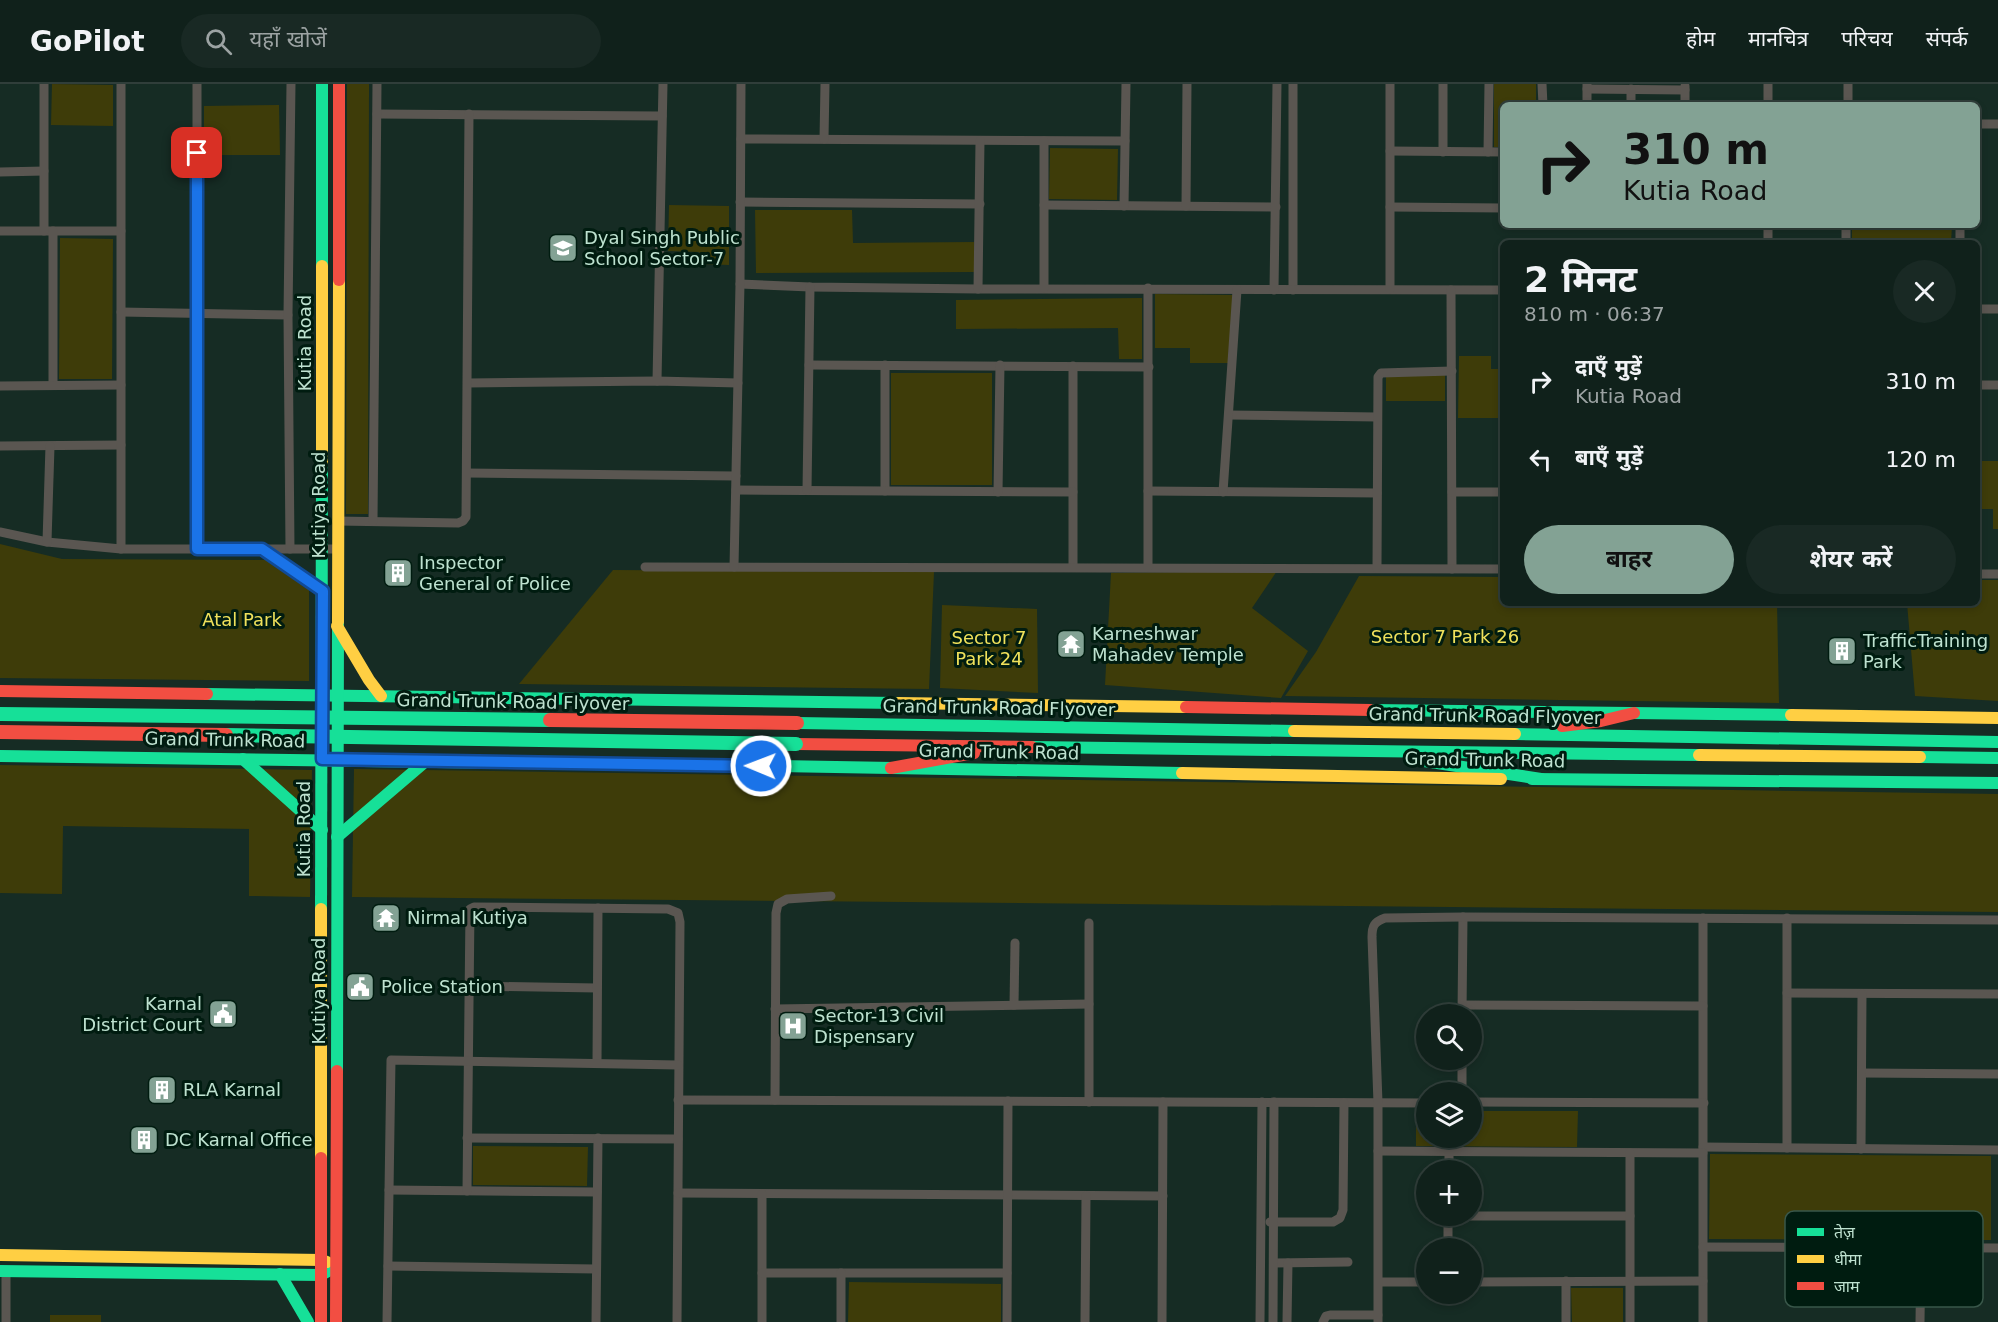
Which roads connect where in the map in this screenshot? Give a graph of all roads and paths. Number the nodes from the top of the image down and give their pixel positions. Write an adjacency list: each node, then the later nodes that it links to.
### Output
1 (44, 84): 45 (street)
2 (121, 84): 57 (street)
3 (197, 84): 72 (street)
4 (291, 84): 73 (street)
5 (322, 84): 113 (main road, Kutia Road)
6 (339, 84): 105 (main road, Kutiya Road)
7 (377, 84): 31 (street)
8 (663, 84): 33 (street)
9 (741, 84): 36 (street)
10 (825, 84): 37 (street)
11 (1126, 84): 40 (street)
12 (1187, 84): 51 (street)
13 (1277, 84): 29 (street)
14 (1293, 84): 30 (street)
15 (1390, 84): 41 (street)
16 (1443, 84): 42 (street)
17 (1489, 84): 43 (street)
18 (1542, 84): 24 (street)
19 (1768, 84): 27 (street)
20 (1848, 84): 28 (street)
21 (1587, 86): 23 (street); 25 (street)
22 (1685, 87): 23 (street)
23 (1631, 89): 26 (street)
24 (1543, 102)
25 (1587, 102)
26 (1631, 102)
27 (1768, 102)
28 (1848, 102)
29 (1277, 112): 30 (street); 52 (street)
30 (1293, 112): 66 (street)
31 (377, 114): 32 (street); 106 (street)
32 (469, 114): 33 (street); 81 (street)
33 (662, 116): 80 (street)
34 (1980, 124): 35 (street)
35 (1998, 124)
36 (741, 139): 37 (street); 47 (street)
37 (824, 140): 38 (street)
38 (980, 141): 39 (street); 48 (street)
39 (1044, 141): 40 (street); 49 (street)
40 (1125, 141): 50 (street)
41 (1390, 151): 42 (street); 53 (street)
42 (1443, 152): 43 (street)
43 (1488, 152): 44 (street)
44 (1500, 152)
45 (44, 171): 46 (street); 56 (street)
46 (0, 172)
47 (740, 202): 48 (street); 58 (street)
48 (980, 204): 62 (street)
49 (1044, 205): 50 (street); 60 (street)
50 (1124, 206): 51 (street)
51 (1186, 206): 52 (street)
52 (1276, 207): 65 (street)
53 (1390, 207): 54 (street); 63 (street)
54 (1500, 208)
55 (0, 231): 56 (street)
56 (48, 231): 57 (street); 83 (street)
57 (121, 231): 71 (street)
58 (740, 284): 59 (street); 82 (street)
59 (810, 287): 62 (street); 74 (street)
60 (1044, 288): 61 (street); 62 (street)
61 (1148, 288): 64 (street); 78 (street)
62 (978, 289)
63 (1390, 289): 66 (street); 67 (street)
64 (1237, 290): 65 (street); 88 (street)
65 (1275, 290): 66 (street)
66 (1293, 290)
67 (1450, 290): 68 (street); 79 (street)
68 (1500, 290)
69 (1980, 309): 70 (street)
70 (1998, 309)
71 (121, 312): 72 (street); 84 (street)
72 (197, 313): 73 (street); 110 (street)
73 (288, 315): 112 (street)
74 (809, 365): 75 (street); 96 (street)
75 (885, 365): 76 (street); 97 (street)
76 (1000, 365): 77 (street); 99 (street)
77 (1073, 366): 78 (street); 100 (street)
78 (1149, 367): 98 (street)
79 (1452, 370): 89 (street); 102 (street)
80 (657, 381): 81 (street); 82 (street)
81 (468, 383): 93 (street)
82 (738, 383): 94 (street)
83 (53, 385): 84 (street); 87 (street)
84 (121, 385): 90 (street)
85 (1980, 385): 86 (street)
86 (1998, 385)
87 (0, 386)
88 (1229, 415): 89 (street); 101 (street)
89 (1377, 417): 104 (street)
90 (121, 445): 92 (street); 109 (street)
91 (0, 446): 92 (street)
92 (50, 446): 108 (street)
93 (467, 473): 94 (street); 106 (street)
94 (736, 476): 95 (street)
95 (736, 490): 96 (street); 116 (street)
96 (807, 490): 97 (street)
97 (885, 491): 99 (street)
98 (1148, 491): 101 (street); 118 (street)
99 (998, 492): 100 (street)
100 (1073, 492): 117 (street)
101 (1223, 492): 104 (street)
102 (1452, 492): 103 (street); 120 (street)
103 (1500, 492)
104 (1377, 493): 119 (street)
105 (337, 521): 106 (street); 114 (main road, Kutiya Road)
106 (373, 521)
107 (0, 531): 108 (street)
108 (47, 542): 109 (street)
109 (121, 549): 110 (street)
110 (197, 549): 111 (street)
111 (262, 549): 112 (street); 124 (main road)
112 (290, 549): 113 (street)
113 (323, 549): 114 (street); 124 (main road, Kutia Road)
114 (337, 549): 125 (main road, Kutiya Road)
115 (645, 567): 116 (street)
116 (734, 567): 117 (street)
117 (1073, 567): 118 (street)
118 (1148, 567): 119 (street)
119 (1377, 568): 120 (street)
120 (1452, 569): 121 (street)
121 (1500, 569)
122 (1998, 573): 123 (street)
123 (1980, 574)
124 (323, 591): 125 (main road, Kutia Road)
125 (332, 634): 127 (main road, Kutia Road); 128 (main road, Kutiya Road); 129 (main road)
126 (0, 691): 127 (main road)
127 (322, 695): 128 (main road); 141 (main road, Kutia Road)
128 (337, 695): 129 (main road); 142 (main road, Kutiya Road)
129 (381, 696): 130 (main road)
130 (1634, 713): 132 (main road); 134 (main road)
131 (0, 714): 134 (main road, Grand Trunk Road Flyover, bridge)
132 (1998, 717)
133 (0, 732): 136 (main road, Grand Trunk Road Flyover, bridge)
134 (1478, 734): 135 (main road, Grand Trunk Road Flyover)
135 (1998, 742)
136 (1011, 746): 137 (main road, Grand Trunk Road); 144 (main road)
137 (1381, 750): 139 (main road, Grand Trunk Road Flyover); 145 (main road)
138 (0, 756): 140 (main road, Grand Trunk Road)
139 (1998, 758)
140 (243, 759): 141 (main road, Grand Trunk Road); 149 (main road)
141 (322, 759): 142 (main road, Grand Trunk Road); 147 (main road, Kutia Road)
142 (337, 760): 143 (main road, Grand Trunk Road); 148 (main road, Kutiya Road)
143 (426, 761): 144 (main road, Grand Trunk Road); 150 (main road)
144 (891, 768): 145 (main road, Grand Trunk Road)
145 (1541, 779): 146 (main road, Grand Trunk Road)
146 (1998, 783)
147 (322, 799): 148 (main road); 149 (main road, Kutia Road)
148 (337, 799): 150 (main road, Kutiya Road)
149 (322, 830): 152 (main road, Kutia Road)
150 (337, 837): 153 (main road, Kutiya Road)
151 (831, 896): 170 (street)
152 (322, 902): 153 (street); 216 (main road, Kutia Road)
153 (337, 903): 221 (main road, Kutiya Road)
154 (598, 908): 161 (street); 162 (street); 174 (street)
155 (1463, 917): 156 (street); 167 (street); 187 (street)
156 (1702, 918): 157 (street); 169 (street)
157 (1787, 918): 158 (street); 163 (street)
158 (1998, 920)
159 (1089, 923): 166 (street)
160 (1015, 943): 168 (street)
161 (468, 986): 162 (street); 172 (street)
162 (597, 988): 173 (street)
163 (1787, 993): 164 (street); 192 (street)
164 (1862, 994): 165 (street); 175 (street)
165 (1998, 994)
166 (1089, 1004): 168 (street); 180 (street)
167 (1462, 1004)
168 (1014, 1005): 170 (street)
169 (1703, 1006): 171 (street); 188 (street)
170 (775, 1008): 178 (street)
171 (1482, 1010)
172 (468, 1061): 173 (street); 189 (street); 200 (street)
173 (597, 1063): 174 (street)
174 (678, 1065): 177 (street)
175 (1862, 1072): 176 (street); 193 (street)
176 (1998, 1074)
177 (678, 1100): 178 (street); 191 (street)
178 (775, 1100): 179 (street)
179 (1008, 1101): 180 (street); 205 (street)
180 (1089, 1101): 181 (street)
181 (1163, 1102): 182 (street); 207 (street)
182 (1262, 1102): 183 (street); 210 (street)
183 (1274, 1102): 186 (street); 211 (street)
184 (1416, 1102): 187 (street)
185 (1482, 1102): 188 (street)
186 (1344, 1103): 187 (street); 211 (street)
187 (1378, 1103): 196 (street)
188 (1704, 1103): 194 (street)
189 (467, 1138): 190 (street); 201 (street)
190 (598, 1138): 191 (street); 202 (street)
191 (678, 1139): 203 (street)
192 (1787, 1148): 193 (street); 194 (street)
193 (1861, 1149): 195 (street)
194 (1703, 1150): 198 (street); 212 (street)
195 (1998, 1150)
196 (1378, 1151): 197 (street); 233 (street)
197 (1449, 1152): 198 (street); 199 (street)
198 (1630, 1153): 209 (street)
199 (1449, 1160)
200 (389, 1190): 201 (street); 220 (street)
201 (467, 1191): 202 (street)
202 (597, 1192): 222 (street)
203 (678, 1193): 204 (street); 244 (street)
204 (762, 1194): 205 (street); 225 (street)
205 (1008, 1195): 206 (street); 227 (street)
206 (1086, 1196): 207 (street); 248 (street)
207 (1162, 1196): 249 (street)
208 (1482, 1216): 209 (street)
209 (1630, 1216): 231 (street)
210 (1261, 1222): 211 (street); 250 (street)
211 (1274, 1222): 218 (street)
212 (1703, 1247): 213 (street); 232 (street)
213 (1785, 1247)
214 (0, 1254): 215 (main road)
215 (203, 1258): 216 (main road); 224 (main road)
216 (321, 1260): 221 (main road); 229 (main road, Kutia Road)
217 (1348, 1262): 219 (street)
218 (1274, 1263): 219 (street); 251 (street)
219 (1288, 1263): 252 (street)
220 (388, 1266): 222 (street); 242 (street)
221 (337, 1267): 229 (main road); 241 (main road, Kutiya Road)
222 (596, 1269): 243 (street)
223 (3, 1271): 224 (main road); 238 (street)
224 (203, 1273): 228 (main road)
225 (762, 1273): 226 (street); 245 (street)
226 (841, 1273): 227 (street); 246 (street)
227 (1007, 1273): 247 (street)
228 (280, 1274): 229 (main road); 239 (main road)
229 (321, 1275): 240 (main road, Kutia Road)
230 (1566, 1281): 231 (street); 235 (street); 254 (street)
231 (1630, 1281): 232 (street); 255 (street)
232 (1703, 1281): 256 (street)
233 (1379, 1282): 234 (street); 237 (street)
234 (1416, 1282)
235 (1482, 1282)
236 (1920, 1307): 257 (street)
237 (1378, 1318): 253 (street)
238 (6, 1322)
239 (308, 1322)
240 (321, 1322)
241 (336, 1322)
242 (387, 1322)
243 (596, 1322)
244 (677, 1322)
245 (762, 1322)
246 (841, 1322)
247 (1007, 1322)
248 (1085, 1322)
249 (1162, 1322)
250 (1260, 1322)
251 (1274, 1322)
252 (1287, 1322)
253 (1323, 1322)
254 (1566, 1322)
255 (1630, 1322)
256 (1702, 1322)
257 (1920, 1322)

